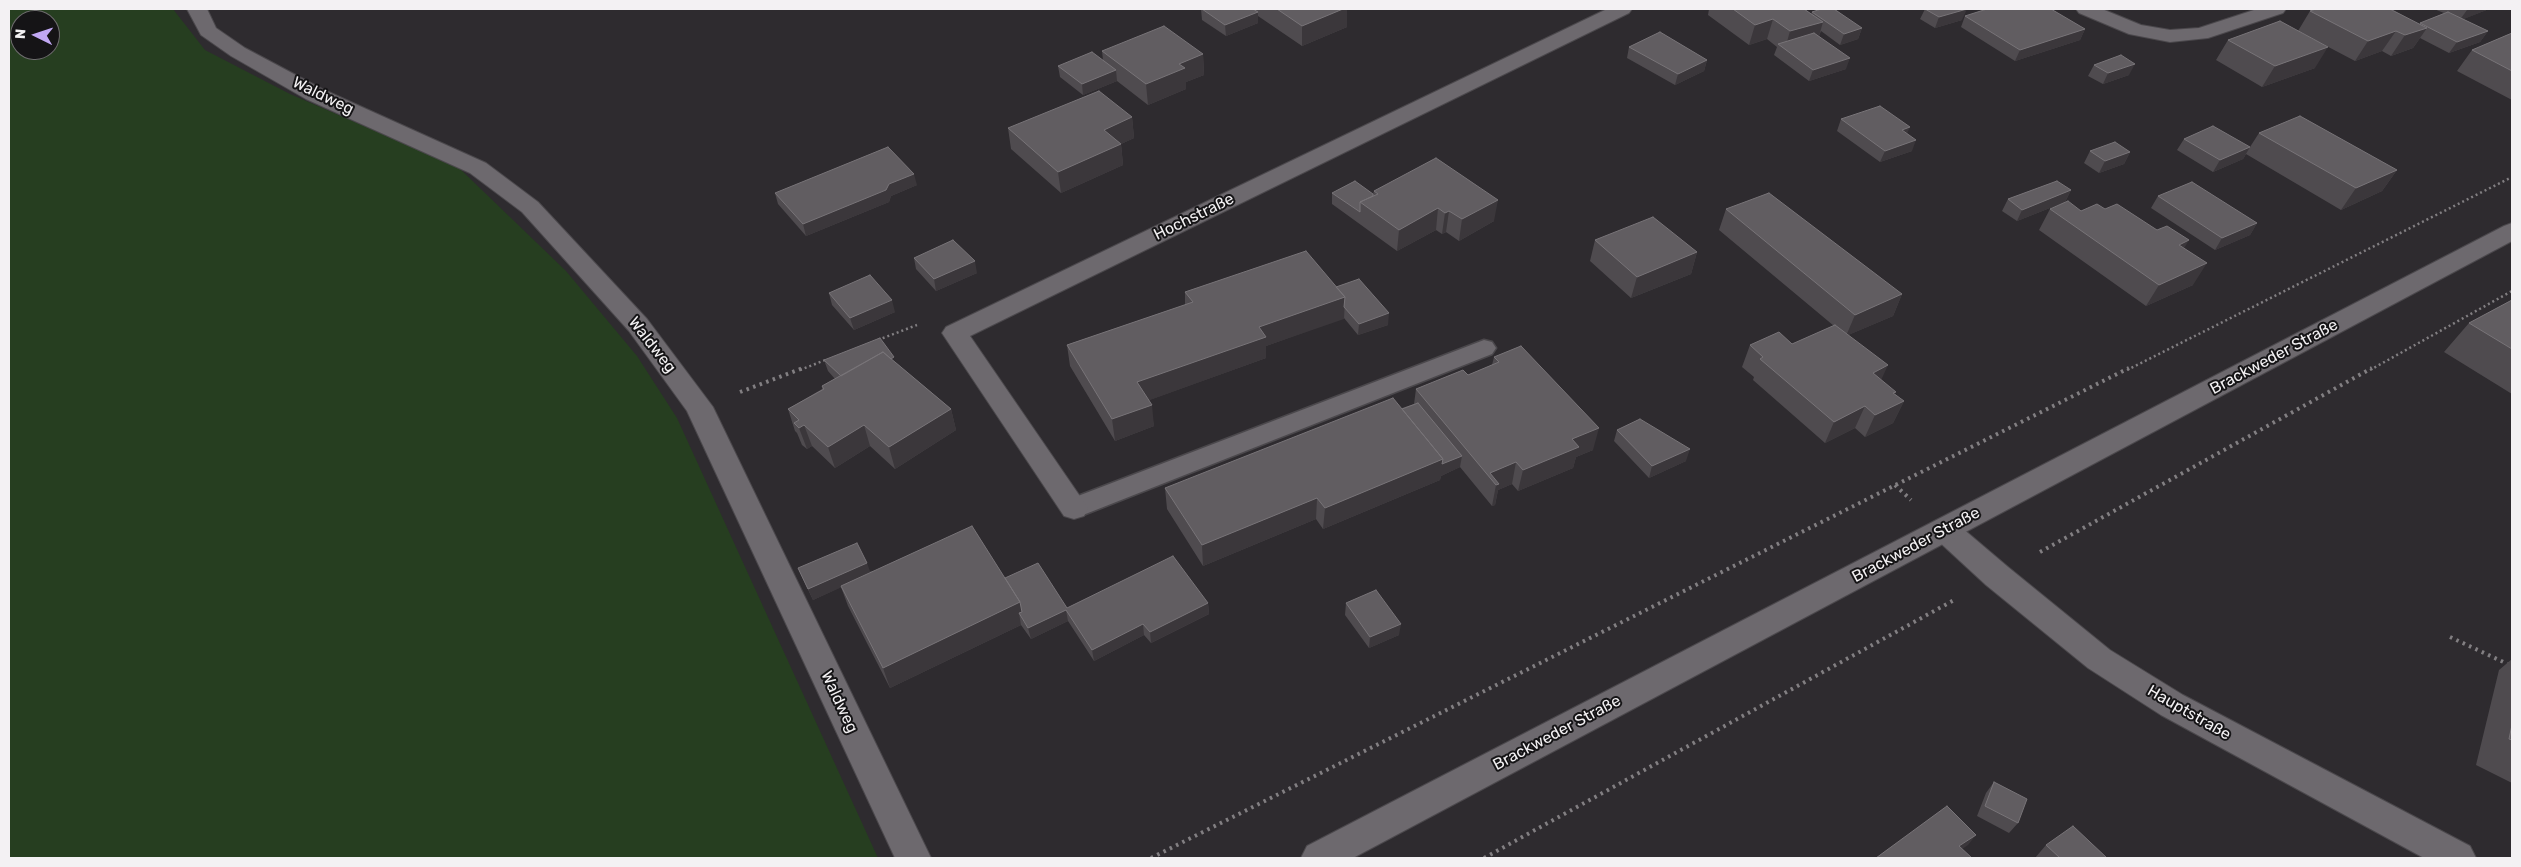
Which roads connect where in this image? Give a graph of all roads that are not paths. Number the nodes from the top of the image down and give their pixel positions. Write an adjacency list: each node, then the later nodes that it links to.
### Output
1 (197, 9): 9 (street, Waldweg)
2 (1622, 9): 7 (street, Hochstraße)
3 (2086, 9): 4 (street)
4 (2276, 9)
5 (2512, 231): 8 (street, Brackweder Straße)
6 (1484, 348): 7 (lane)
7 (1074, 508)
8 (1945, 530): 10 (street, Brackweder Straße); 11 (street, Hauptstraße)
9 (913, 858)
10 (1319, 858)
11 (2458, 858)

